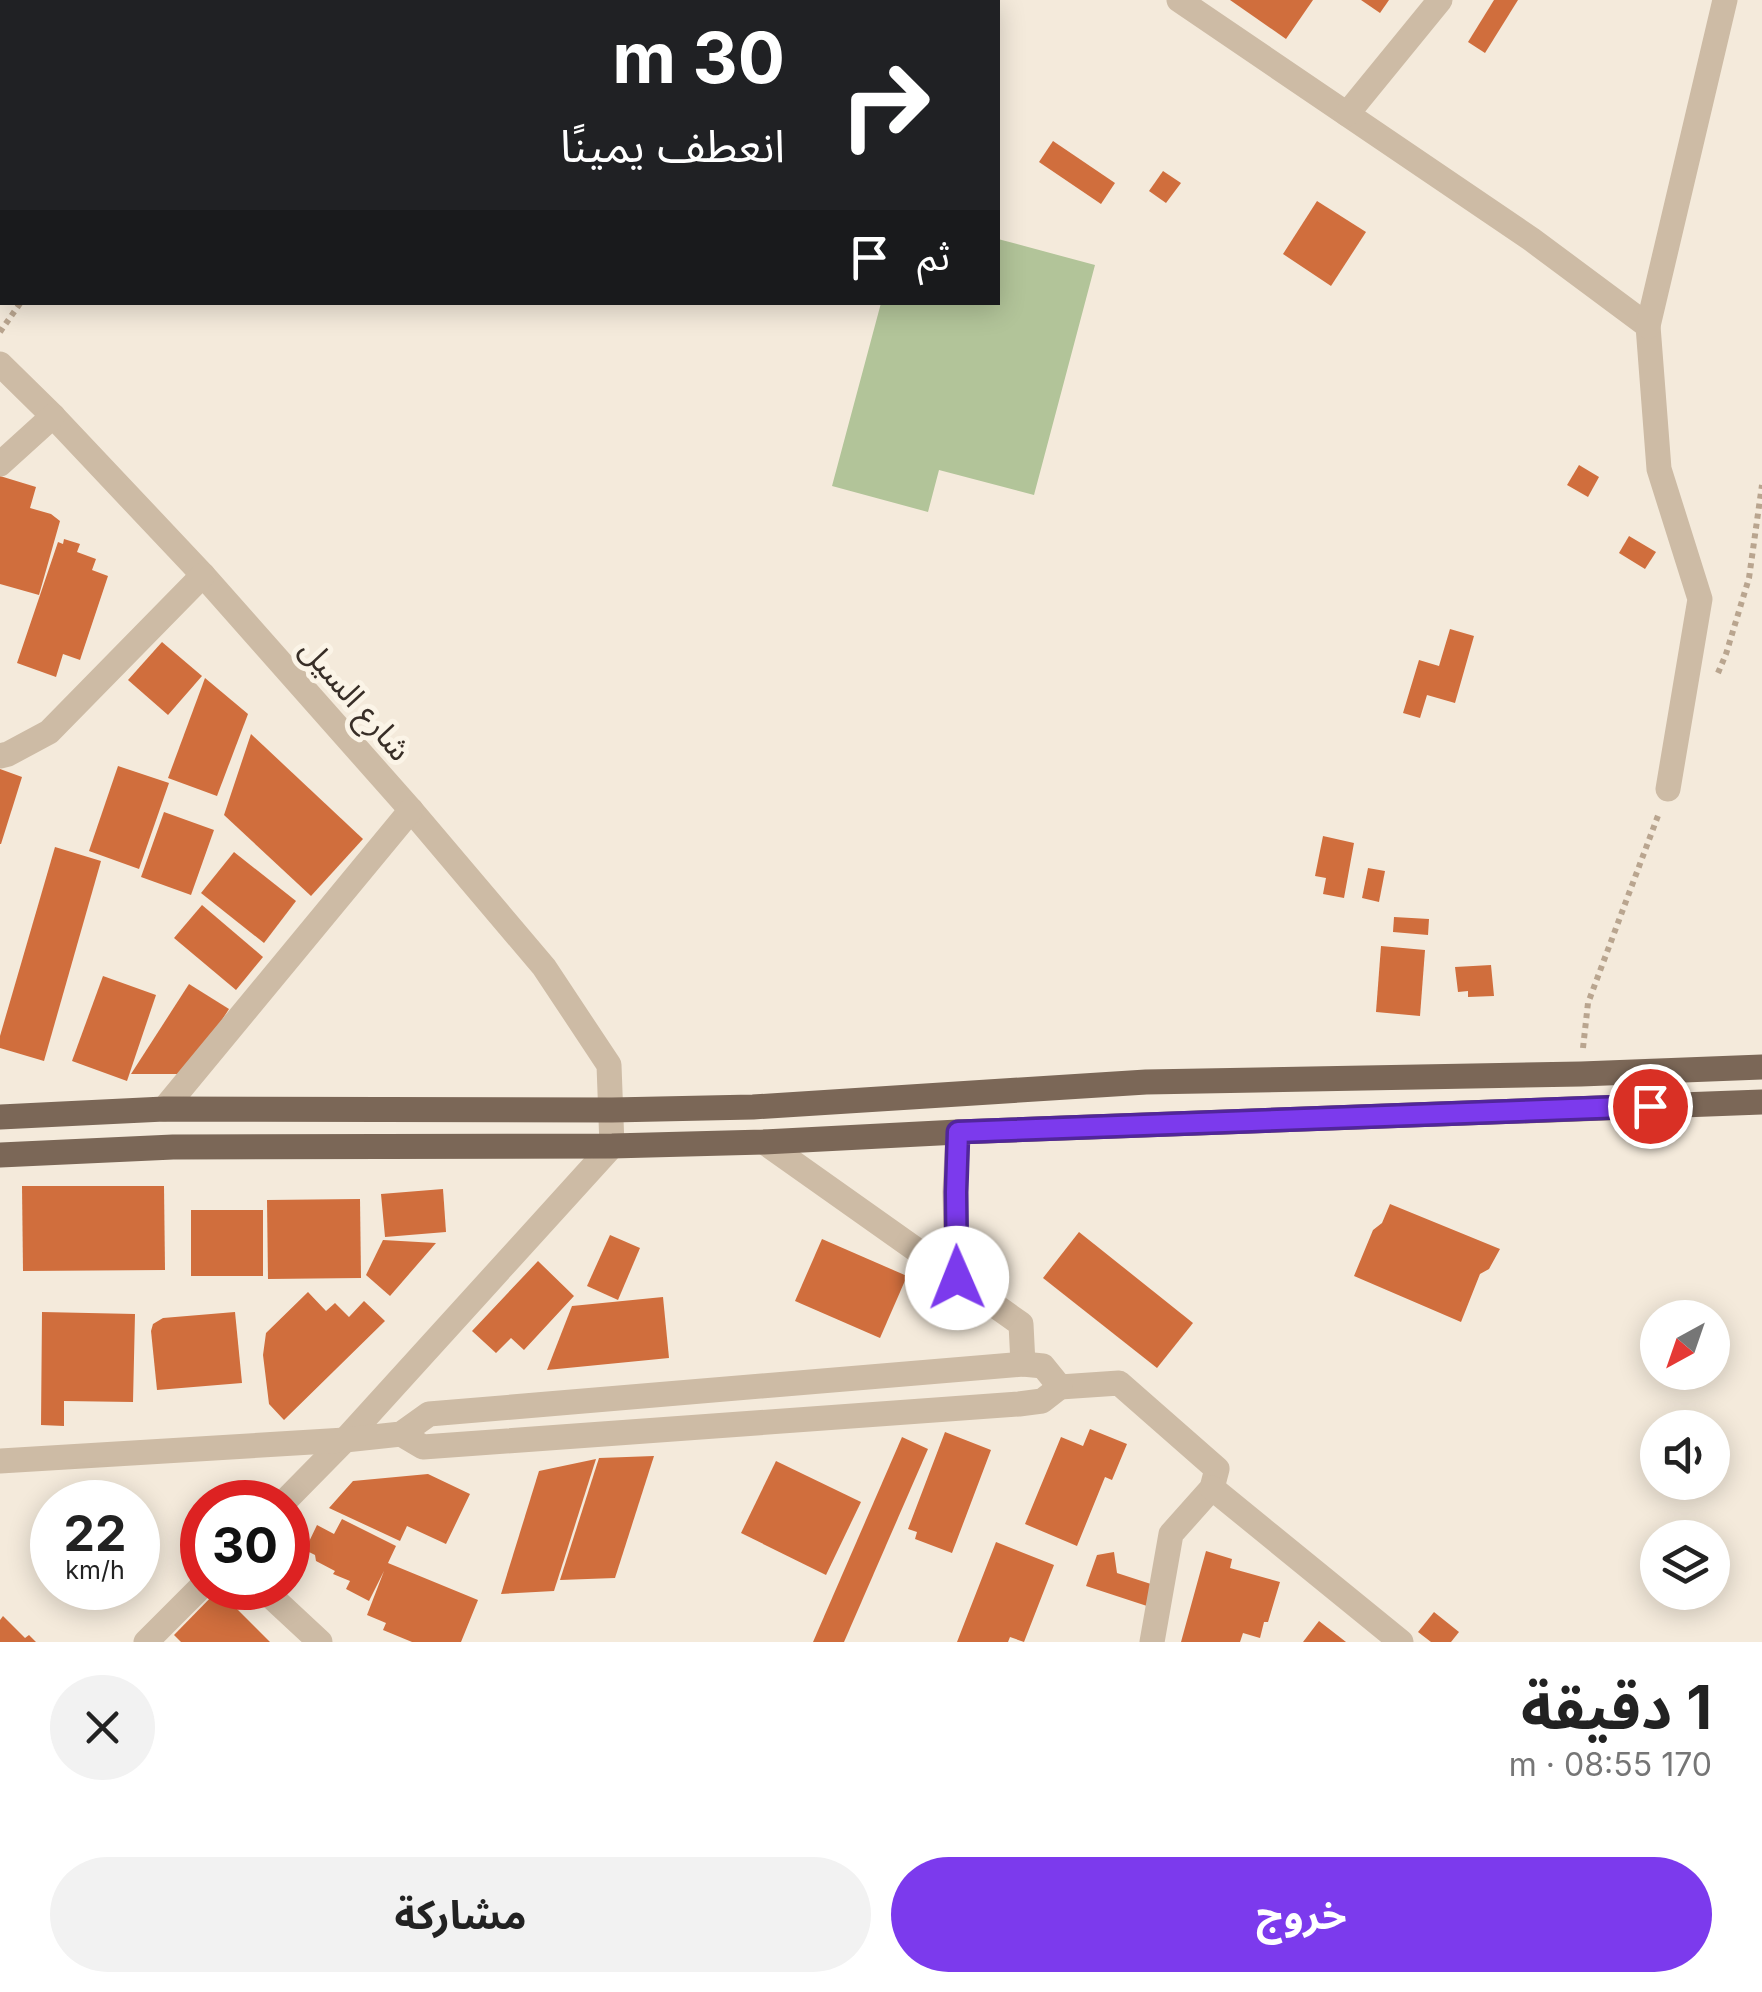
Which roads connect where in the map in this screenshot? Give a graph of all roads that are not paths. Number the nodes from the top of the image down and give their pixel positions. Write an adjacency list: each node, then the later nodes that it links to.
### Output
1 (1179, 0): 4 (street)
2 (1440, 0): 4 (street)
3 (1725, 0): 5 (street)
4 (1347, 114): 5 (street)
5 (1648, 326): 11 (street)
6 (0, 364): 7 (street, شارع السيل)
7 (53, 416): 8 (street); 9 (street, شارع السيل)
8 (0, 464)
9 (203, 575): 10 (street); 12 (street, شارع السيل)
10 (0, 756)
11 (1668, 789)
12 (411, 810): 15 (street); 16 (street, شارع السيل)
13 (1762, 1066): 16 (main road)
14 (1762, 1102): 18 (main road)
15 (164, 1109): 16 (main road); 17 (main road)
16 (612, 1110): 20 (street, شارع السيل)
17 (0, 1117)
18 (958, 1132): 19 (main road); 22 (street)
19 (764, 1142): 20 (main road); 22 (street)
20 (612, 1146): 21 (main road); 26 (street)
21 (0, 1155)
22 (957, 1278): 23 (street)
23 (1023, 1364): 24 (street); 25 (street)
24 (1060, 1386): 25 (street); 29 (street)
25 (401, 1434): 26 (street)
26 (345, 1440): 27 (street); 28 (street)
27 (0, 1461)
28 (306, 1480)
29 (1212, 1488): 34 (street); 35 (street)
30 (180, 1608): 32 (street)
31 (286, 1610): 33 (street)
32 (146, 1642)
33 (320, 1642)
34 (1152, 1642)
35 (1401, 1642)

